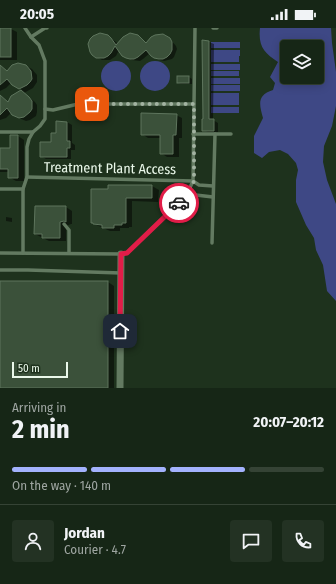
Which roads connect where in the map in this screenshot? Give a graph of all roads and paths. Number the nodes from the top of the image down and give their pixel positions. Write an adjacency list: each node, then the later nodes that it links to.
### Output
1 (25, 28): 6 (lane, Treatment Plant Access)
2 (47, 28): 6 (lane)
3 (195, 28): 7 (lane)
4 (213, 28): 5 (lane)
5 (217, 28)
6 (31, 37): 8 (lane, Treatment Plant Access)
7 (194, 104): 8 (lane); 11 (lane)
8 (45, 109): 10 (lane, Treatment Plant Access)
9 (0, 132): 10 (lane)
10 (33, 132): 14 (lane, Treatment Plant Access)
11 (194, 134): 12 (lane); 15 (lane)
12 (215, 134): 13 (lane); 16 (lane)
13 (231, 134)
14 (27, 177): 15 (lane, Treatment Plant Access); 18 (lane, Treatment Plant Access)
15 (194, 181): 16 (lane, Treatment Plant Access); 19 (lane)
16 (213, 186): 20 (lane)
17 (0, 188): 18 (lane)
18 (23, 189): 24 (lane, Treatment Plant Access)
19 (187, 194): 20 (lane); 26 (lane)
20 (213, 197): 22 (lane)
21 (64, 224): 25 (lane)
22 (212, 243)
23 (0, 253): 24 (lane)
24 (23, 253): 25 (lane)
25 (69, 253): 26 (lane)
26 (121, 254): 28 (street)
27 (0, 270): 28 (lane)
28 (121, 273): 29 (street)
29 (120, 388)

